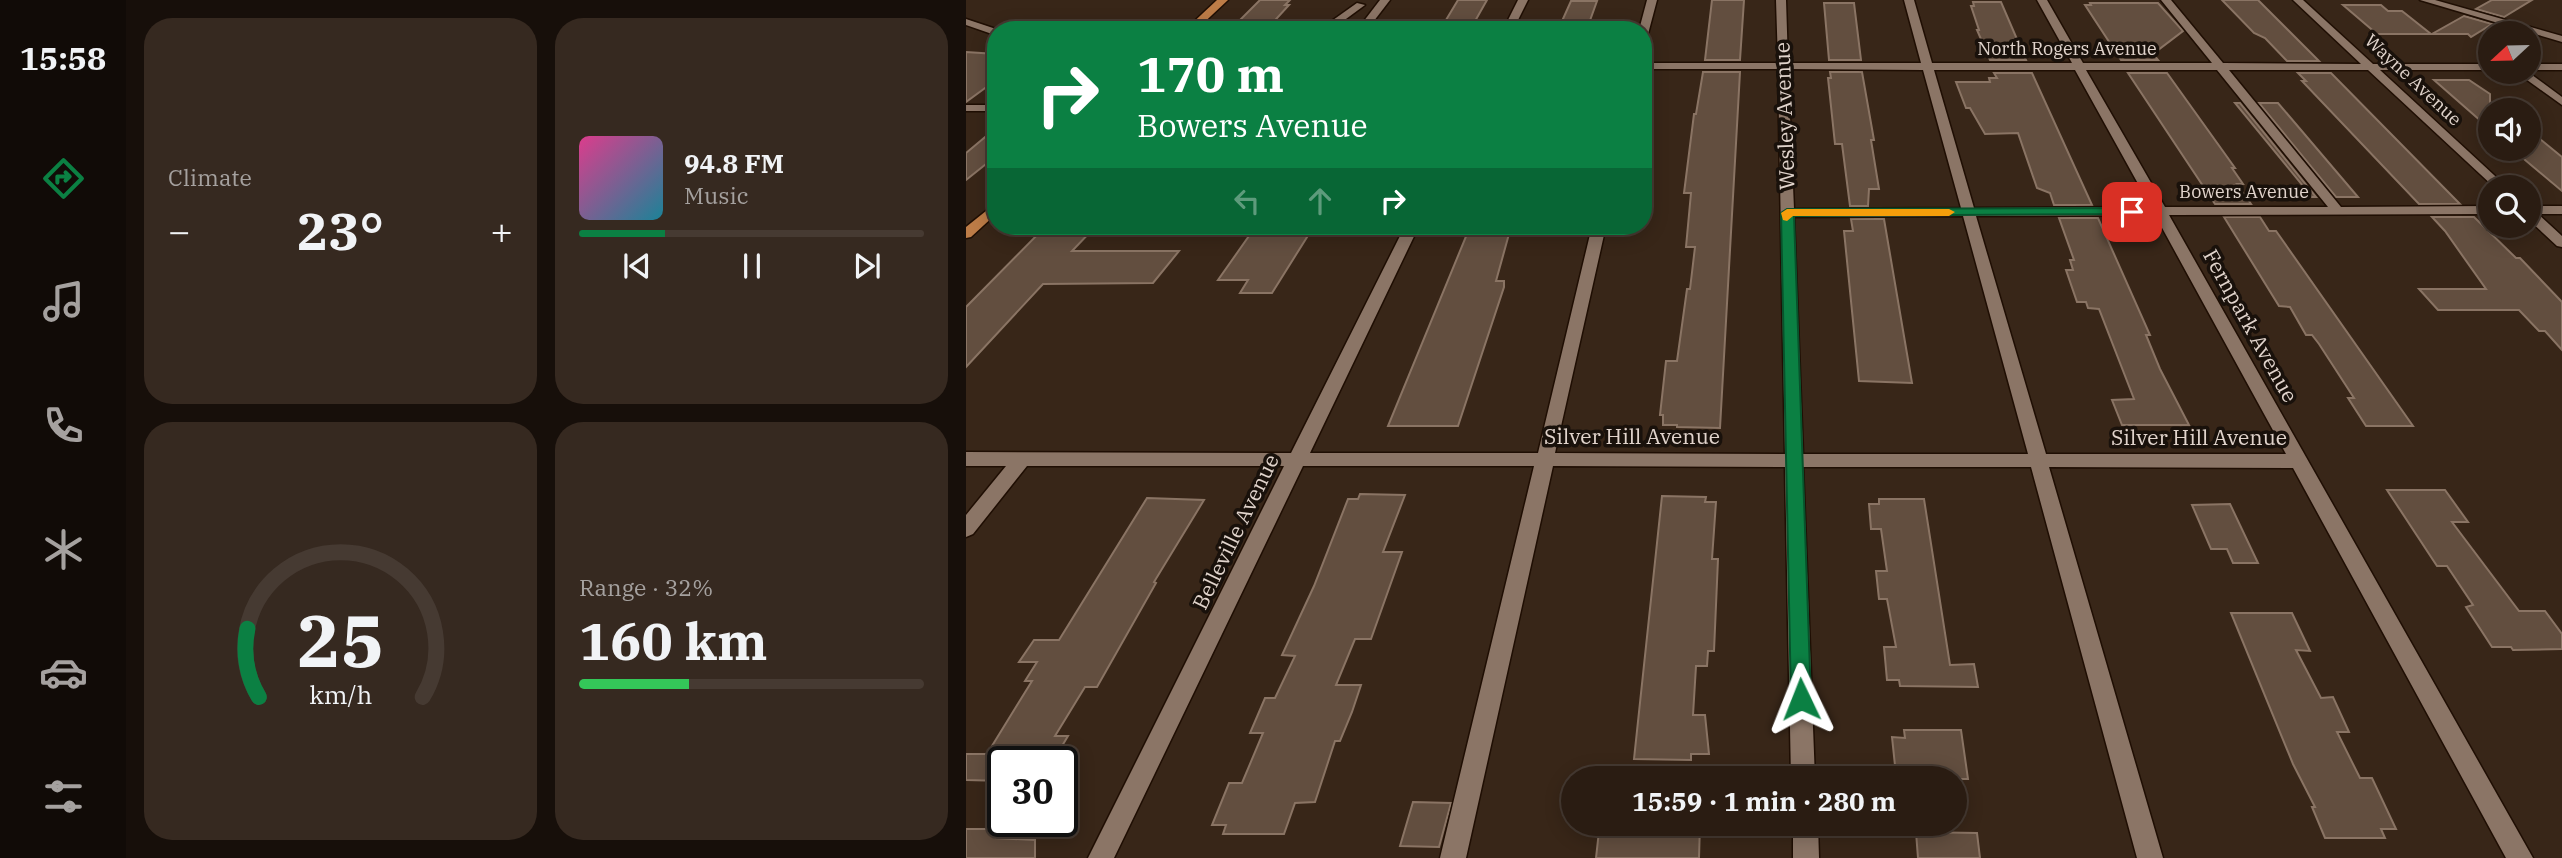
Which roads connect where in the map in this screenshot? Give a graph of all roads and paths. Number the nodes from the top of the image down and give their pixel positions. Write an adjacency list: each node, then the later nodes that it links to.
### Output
1 (1223, 0): 12 (main road)
2 (1385, 0): 14 (street)
3 (1523, 0): 15 (street)
4 (1652, 0): 16 (street)
5 (1781, 0): 21 (street, Wesley Avenue)
6 (1909, 0): 22 (street)
7 (2042, 0): 23 (street, Fernpark Avenue)
8 (2166, 0): 24 (street)
9 (2298, 0): 25 (street, Wayne Avenue)
10 (2425, 0): 19 (street)
11 (1360, 5): 13 (street)
12 (1201, 21)
13 (1337, 21)
14 (1369, 21)
15 (1512, 21)
16 (1646, 21)
17 (967, 24): 18 (street)
18 (987, 30)
19 (2562, 39)
20 (1652, 66): 21 (street, North Rogers Avenue)
21 (1783, 67): 22 (street, North Rogers Avenue); 40 (street, Wesley Avenue)
22 (1927, 67): 23 (street, North Rogers Avenue); 38 (street)
23 (2079, 67): 24 (street, North Rogers Avenue); 39 (street, Fernpark Avenue)
24 (2220, 67): 25 (street, North Rogers Avenue); 36 (street)
25 (2371, 67): 26 (street, North Rogers Avenue); 33 (street, Wayne Avenue)
26 (2478, 67)
27 (2541, 67): 28 (street)
28 (2562, 67)
29 (2537, 84): 30 (street)
30 (2562, 102)
31 (987, 106): 32 (street)
32 (966, 108)
33 (2488, 175)
34 (2478, 210): 36 (street, Bowers Avenue)
35 (2562, 210): 37 (street)
36 (2338, 211): 39 (street, Bowers Avenue)
37 (2541, 211)
38 (1968, 212): 39 (street, Bowers Avenue); 40 (street, Bowers Avenue); 52 (street)
39 (2160, 212): 53 (street, Fernpark Avenue)
40 (1787, 213): 51 (street, Wesley Avenue)
41 (987, 215): 43 (main road)
42 (2541, 223): 46 (street)
43 (966, 234)
44 (1408, 235): 49 (street, Belleville Avenue)
45 (1597, 235): 50 (street)
46 (2562, 243)
47 (966, 459): 48 (street, Silver Hill Avenue)
48 (1022, 459): 49 (street, Silver Hill Avenue); 54 (street)
49 (1297, 460): 50 (street, Silver Hill Avenue); 57 (street, Belleville Avenue)
50 (1545, 460): 51 (street, Silver Hill Avenue); 58 (street)
51 (1794, 460): 52 (street, Silver Hill Avenue); 55 (street, Wesley Avenue)
52 (2038, 460): 53 (street, Silver Hill Avenue); 60 (street)
53 (2299, 461): 61 (street, Fernpark Avenue)
54 (966, 529)
55 (1803, 766)
56 (1805, 836): 59 (street)
57 (1101, 858)
58 (1453, 858)
59 (1806, 858)
60 (2150, 858)
61 (2520, 858)

